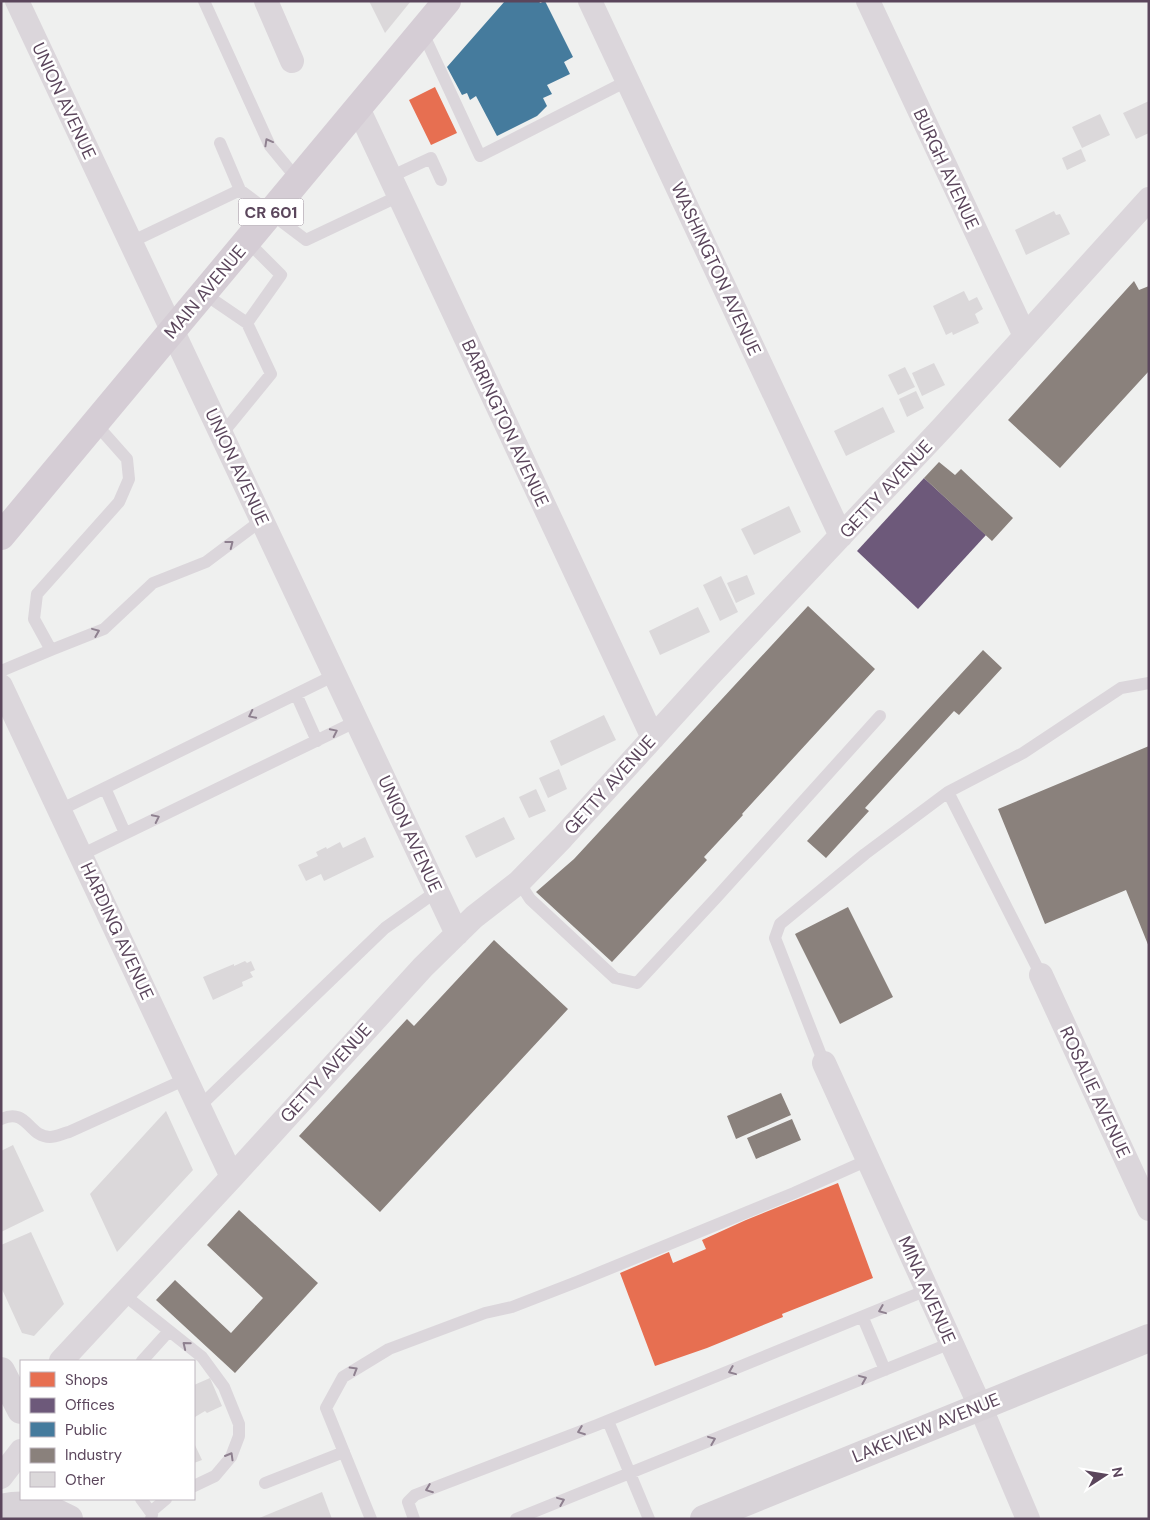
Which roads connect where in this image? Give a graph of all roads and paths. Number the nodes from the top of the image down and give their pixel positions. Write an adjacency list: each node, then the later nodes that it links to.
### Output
1 (17, 1): 19 (street, UNION AVENUE)
2 (204, 1): 12 (lane, one-way to 2)
3 (266, 1): 8 (street)
4 (447, 1): 7 (main road, MAIN AVENUE / CR 601)
5 (590, 1): 9 (street, WASHINGTON AVENUE)
6 (868, 1): 23 (street, BURGH AVENUE)
7 (422, 31): 9 (lane); 10 (main road, MAIN AVENUE / CR 601)
8 (292, 61)
9 (628, 81): 28 (street, WASHINGTON AVENUE)
10 (358, 108): 12 (main road, MAIN AVENUE / CR 601); 14 (street, BARRINGTON AVENUE)
11 (220, 143): 15 (lane)
12 (298, 180): 17 (main road, MAIN AVENUE / CR 601)
13 (441, 180): 14 (lane)
14 (395, 187): 17 (lane); 37 (street, BARRINGTON AVENUE)
15 (240, 190): 17 (lane); 19 (lane)
16 (1149, 199): 23 (street, GETTY AVENUE)
17 (270, 213): 18 (main road, MAIN AVENUE / CR 601)
18 (247, 241): 20 (main road, MAIN AVENUE / CR 601); 21 (lane)
19 (131, 242): 22 (street, UNION AVENUE)
20 (203, 293): 21 (lane); 22 (main road, MAIN AVENUE / CR 601)
21 (248, 322): 25 (lane)
22 (173, 330): 24 (main road, MAIN AVENUE / CR 601); 25 (street, UNION AVENUE)
23 (1025, 336): 28 (street, GETTY AVENUE)
24 (95, 423): 27 (main road, MAIN AVENUE / CR 601); 29 (lane)
25 (222, 434): 26 (street, UNION AVENUE)
26 (262, 520): 29 (lane, one-way to 26); 31 (street, UNION AVENUE)
27 (1, 536)
28 (841, 536): 37 (street, GETTY AVENUE)
29 (50, 650): 30 (lane)
30 (1, 671)
31 (335, 675): 34 (lane); 36 (street, UNION AVENUE)
32 (1149, 683): 40 (lane)
33 (1, 686): 41 (street, HARDING AVENUE)
34 (296, 694): 38 (lane); 39 (lane, one-way to 39)
35 (880, 716): 44 (lane)
36 (357, 721): 38 (lane, one-way to 36); 45 (street, UNION AVENUE)
37 (653, 738): 44 (street, GETTY AVENUE)
38 (317, 740): 42 (lane, one-way to 38)
39 (104, 788): 41 (lane); 42 (lane)
40 (948, 792): 47 (lane); 48 (lane)
41 (60, 810): 43 (street, HARDING AVENUE)
42 (125, 833): 43 (lane)
43 (80, 855): 49 (street, HARDING AVENUE)
44 (519, 882): 46 (street, GETTY AVENUE)
45 (437, 891): 46 (street, UNION AVENUE); 50 (lane)
46 (457, 934): 53 (street, GETTY AVENUE)
47 (1041, 975): 54 (street, ROSALIE AVENUE)
48 (824, 1063): 52 (street, MINA AVENUE)
49 (186, 1079): 50 (street, HARDING AVENUE); 51 (lane)
50 (199, 1107): 53 (street, HARDING AVENUE)
51 (1, 1119)
52 (868, 1160): 55 (street, MINA AVENUE); 69 (lane, one-way to 52)
53 (232, 1177): 56 (street, GETTY AVENUE)
54 (1149, 1209)
55 (927, 1290): 57 (lane, one-way to 57); 60 (street, MINA AVENUE)
56 (124, 1294): 58 (lane); 61 (street, GETTY AVENUE)
57 (863, 1318): 64 (lane); 67 (lane, one-way to 67)
58 (169, 1331): 62 (lane); 73 (lane, one-way to 58)
59 (1149, 1338): 66 (main road, LAKEVIEW AVENUE)
60 (951, 1343): 64 (lane); 66 (street, MINA AVENUE)
61 (62, 1360)
62 (143, 1360)
63 (1, 1370): 65 (main road)
64 (884, 1370): 70 (lane, one-way to 64)
65 (20, 1405)
66 (980, 1406): 78 (main road, LAKEVIEW AVENUE); 86 (street, MINA AVENUE)
67 (608, 1421): 70 (lane); 82 (lane, one-way to 82)
68 (20, 1452): 71 (street)
69 (344, 1452): 72 (lane); 81 (lane)
70 (630, 1473): 83 (lane, one-way to 70); 84 (lane)
71 (1, 1477)
72 (265, 1483)
73 (195, 1486)
74 (63, 1500): 80 (main road)
75 (142, 1500): 79 (lane)
76 (165, 1500): 79 (lane)
77 (1, 1508): 80 (main road)
78 (740, 1512): 85 (main road, LAKEVIEW AVENUE)
79 (152, 1516)
80 (71, 1519)
81 (371, 1519)
82 (414, 1519)
83 (516, 1519)
84 (649, 1519)
85 (704, 1519)
86 (1028, 1519)

